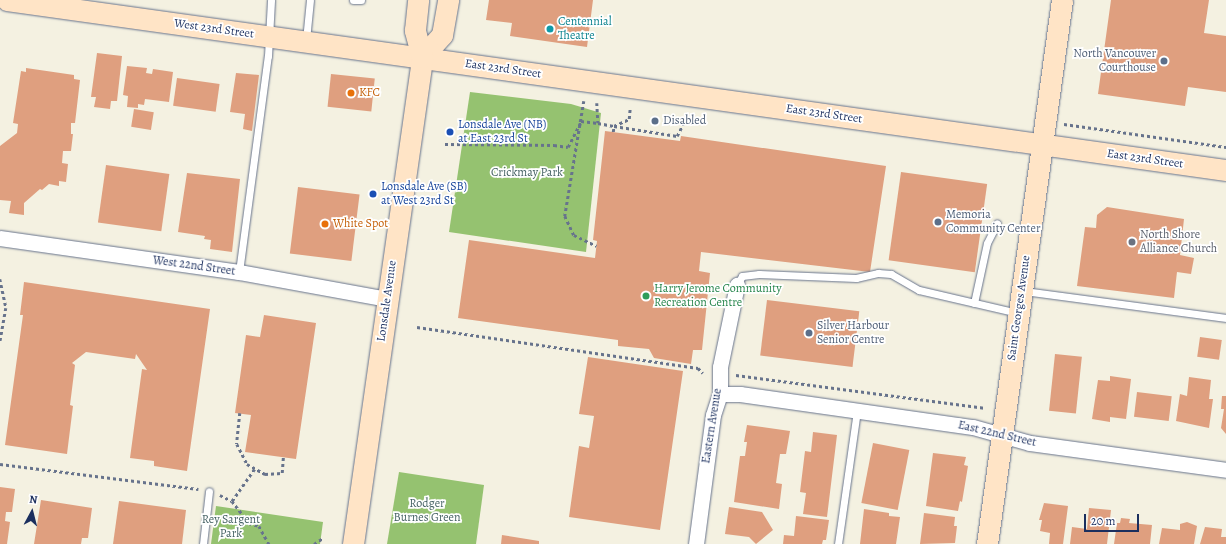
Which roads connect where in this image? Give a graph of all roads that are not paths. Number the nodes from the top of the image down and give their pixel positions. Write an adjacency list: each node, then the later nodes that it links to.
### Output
1 (7, 0): 9 (street, West 23rd Street)
2 (271, 0): 10 (lane)
3 (310, 0): 11 (lane)
4 (353, 0): 5 (lane)
5 (361, 0)
6 (418, 0): 12 (street, Lonsdale Avenue)
7 (448, 0): 12 (street)
8 (1062, 0): 13 (street, Saint Georges Avenue)
9 (108, 7): 10 (street, West 23rd Street)
10 (268, 36): 11 (street, West 23rd Street); 17 (lane)
11 (306, 41): 12 (street, West 23rd Street)
12 (422, 57): 13 (street, East 23rd Street); 20 (street, Lonsdale Avenue)
13 (1042, 144): 14 (street, East 23rd Street); 19 (street, Saint Georges Avenue)
14 (1226, 170)
15 (997, 223): 21 (lane)
16 (0, 238): 17 (street, West 22nd Street)
17 (239, 272): 20 (street, West 22nd Street)
18 (738, 285): 21 (lane); 24 (street, Eastern Avenue)
19 (1022, 291): 22 (street, Saint Georges Avenue); 23 (lane)
20 (388, 299): 30 (street, Lonsdale Avenue)
21 (974, 303): 22 (lane)
22 (1019, 313): 26 (street, Saint Georges Avenue)
23 (1226, 318)
24 (720, 394): 25 (street, East 22nd Street); 31 (street, Eastern Avenue)
25 (857, 410): 26 (street, East 22nd Street); 32 (lane)
26 (1002, 435): 27 (street, East 22nd Street); 33 (street, Saint Georges Avenue)
27 (1226, 470)
28 (210, 491): 29 (lane)
29 (203, 544)
30 (353, 544)
31 (696, 544)
32 (838, 544)
33 (987, 544)

